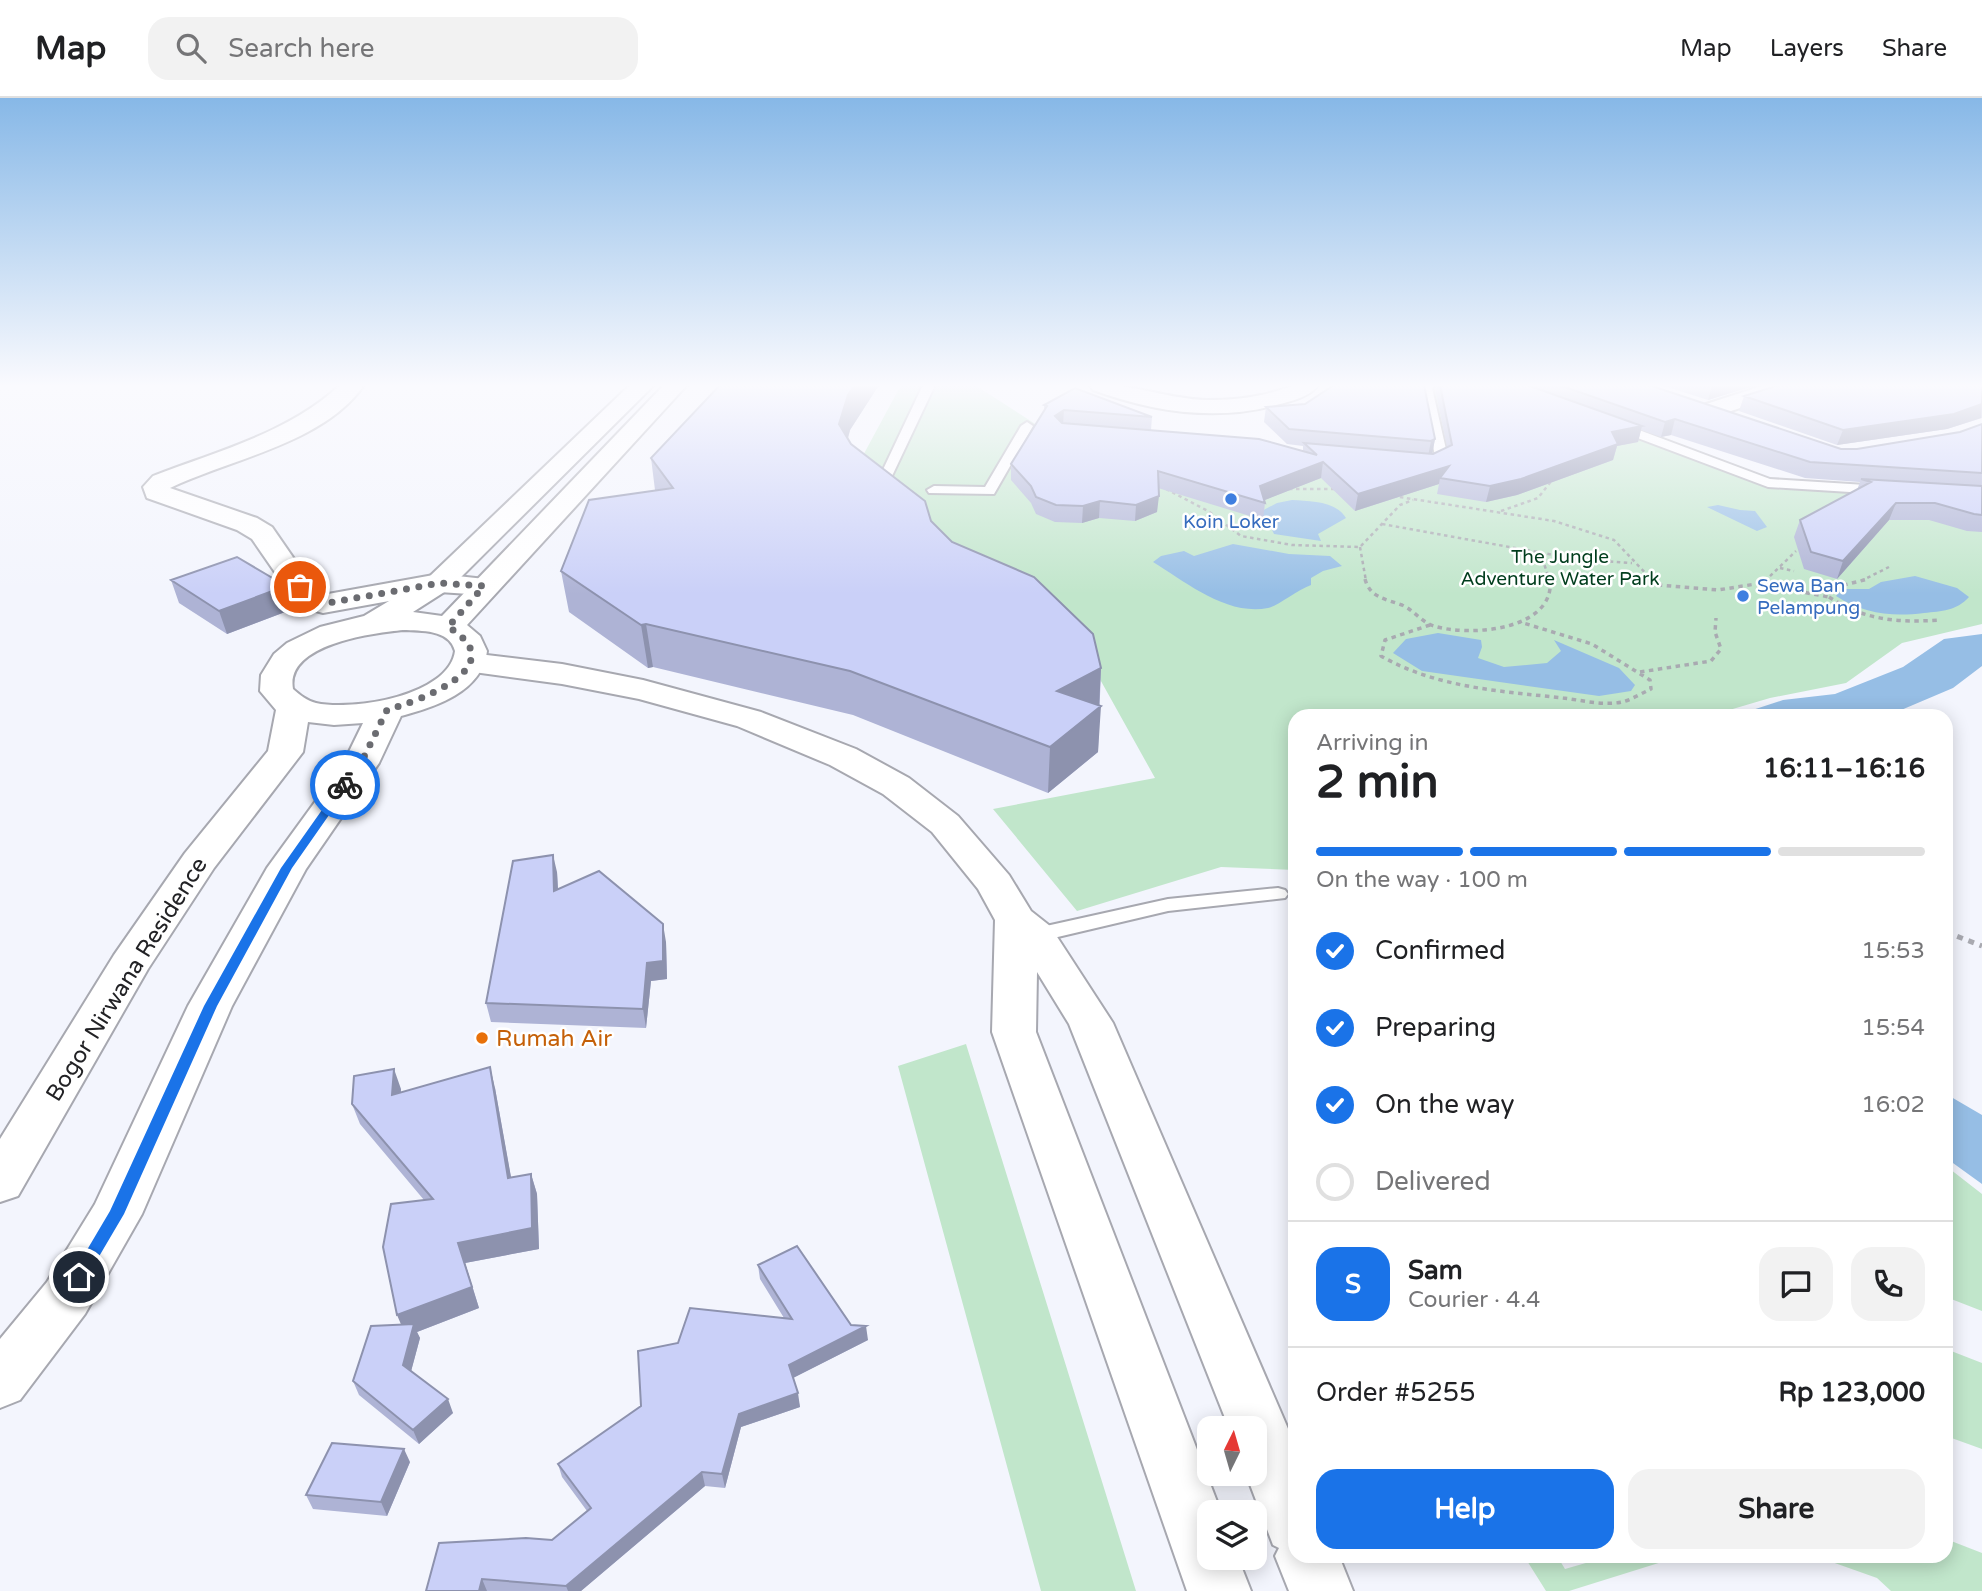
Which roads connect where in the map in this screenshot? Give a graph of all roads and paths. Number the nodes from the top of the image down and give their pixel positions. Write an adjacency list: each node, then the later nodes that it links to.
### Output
1 (237, 455): 29 (street)
2 (571, 455): 29 (street)
3 (609, 455): 31 (street)
4 (896, 455): 17 (lane)
5 (1010, 455): 14 (lane)
6 (1441, 455): 8 (lane)
7 (1692, 455): 16 (lane)
8 (1406, 462)
9 (1555, 468): 20 (path)
10 (1166, 488): 11 (path); 12 (path); 22 (path)
11 (1178, 488)
12 (1155, 489)
13 (1287, 489): 15 (path)
14 (933, 490)
15 (1345, 490)
16 (1901, 491)
17 (908, 494)
18 (1382, 494): 19 (path)
19 (1414, 499): 20 (path); 21 (path)
20 (1496, 512): 25 (path)
21 (1381, 524): 22 (path); 24 (path)
22 (1360, 547): 37 (path)
23 (1796, 551): 27 (path)
24 (1540, 552): 25 (path); 35 (path)
25 (1634, 563): 27 (path)
26 (1889, 567): 32 (path)
27 (1779, 568): 28 (path)
28 (1794, 571)
29 (439, 583): 31 (street); 36 (street)
30 (1791, 583): 32 (path)
31 (484, 586): 38 (street)
32 (1829, 597): 34 (path)
33 (1716, 618): 40 (path)
34 (1939, 620)
35 (1520, 622): 37 (path); 40 (path)
36 (374, 623): 38 (street); 41 (street)
37 (1430, 625): 40 (path)
38 (448, 627): 39 (street)
39 (470, 663): 42 (street); 44 (street)
40 (1640, 672)
41 (294, 706): 42 (street); 47 (street, Bogor Nirwana Residence)
42 (387, 710): 48 (street)
43 (1278, 894): 44 (lane)
44 (1021, 932): 49 (street); 51 (street)
45 (1953, 935): 46 (path)
46 (1982, 946)
47 (0, 1182)
48 (0, 1382)
49 (1288, 1505)
50 (1310, 1563): 52 (street)
51 (1219, 1591)
52 (1321, 1591)

